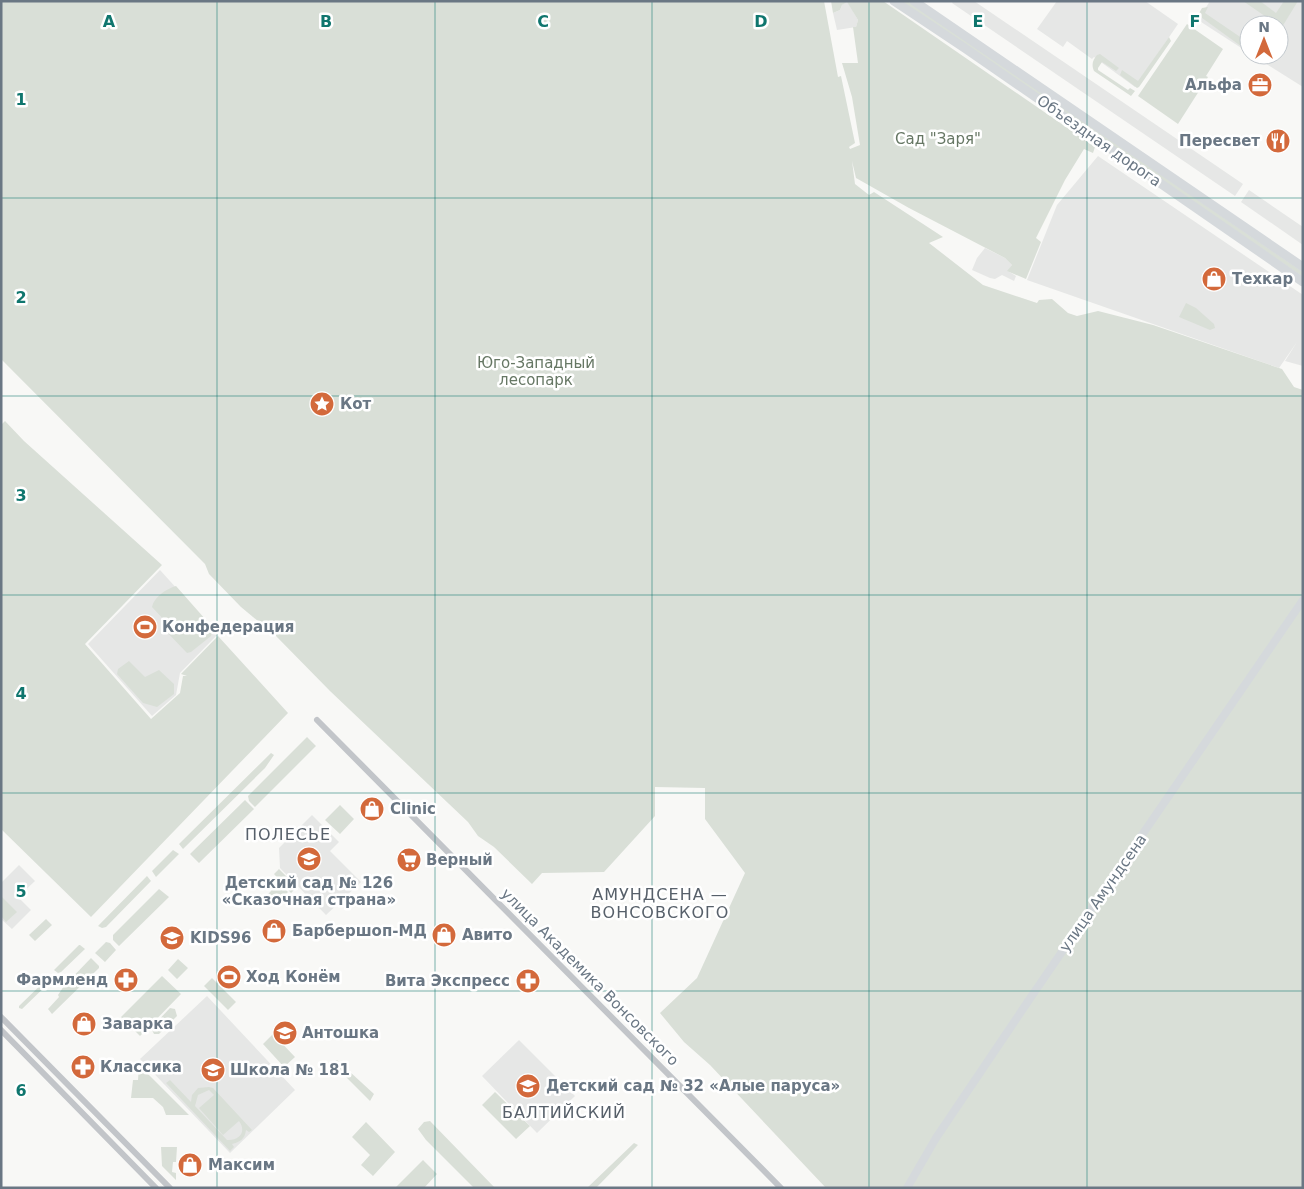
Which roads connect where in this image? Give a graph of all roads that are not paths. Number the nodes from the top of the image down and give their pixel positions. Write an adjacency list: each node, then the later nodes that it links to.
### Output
1 (894, 1): 4 (main road, Объездная дорога)
2 (914, 1): 3 (main road, Объездная дорога)
3 (1303, 267)
4 (1303, 282)
5 (1303, 600): 13 (main road, улица Амундсена)
6 (317, 720): 12 (street, улица Академика Вонсовского)
7 (1, 1017): 8 (street)
8 (10, 1026): 9 (street); 11 (street)
9 (2, 1033): 10 (street)
10 (156, 1188)
11 (170, 1188)
12 (782, 1188)
13 (907, 1188)

